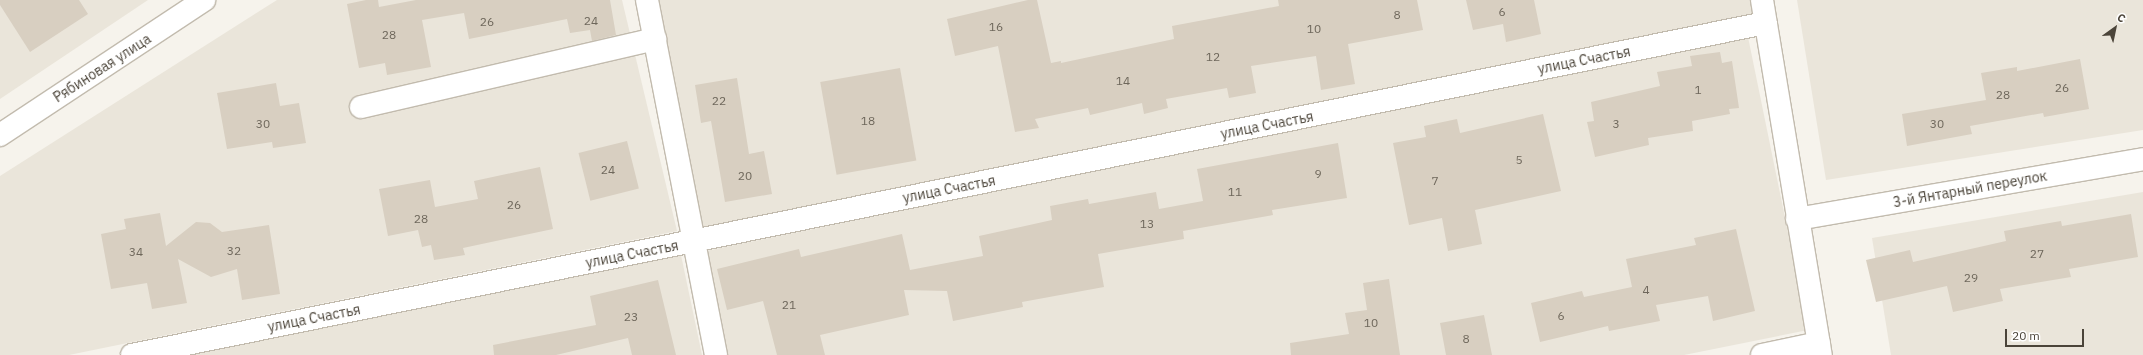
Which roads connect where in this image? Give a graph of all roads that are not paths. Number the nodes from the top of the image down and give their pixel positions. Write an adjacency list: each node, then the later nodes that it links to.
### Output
1 (204, 0): 7 (street, Рябиновая улица)
2 (647, 0): 5 (street)
3 (1762, 0): 4 (street)
4 (1766, 23): 9 (street); 10 (street, улица Счастья)
5 (655, 39): 6 (street); 10 (street)
6 (361, 107)
7 (0, 135)
8 (2143, 159): 9 (street, 3-й Янтарный переулок)
9 (1797, 218): 11 (street)
10 (694, 241): 12 (street, улица Счастья); 13 (street)
11 (1820, 349): 14 (street)
12 (132, 355)
13 (716, 355)
14 (1762, 355)

